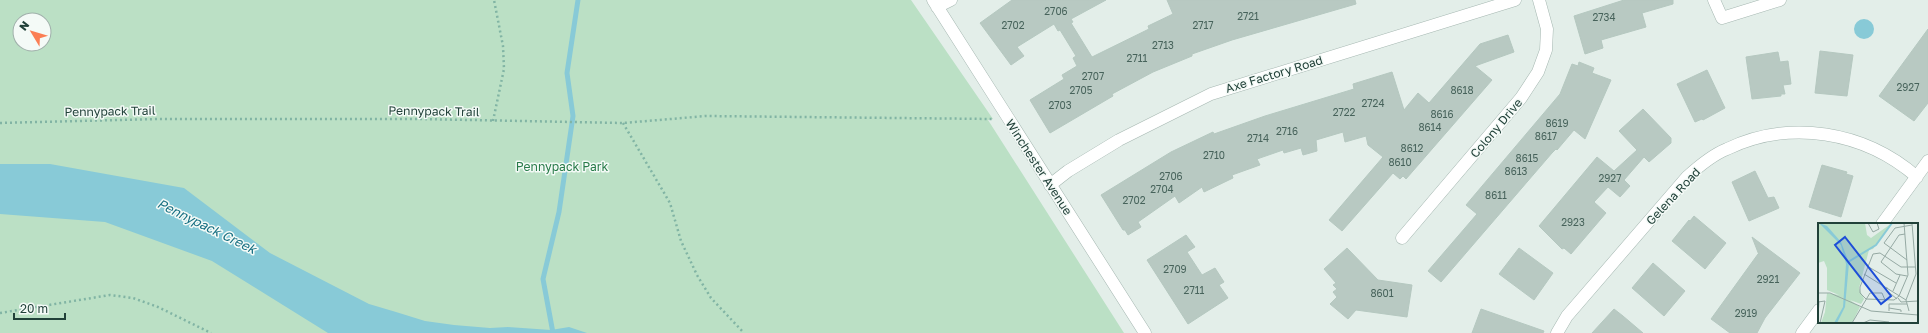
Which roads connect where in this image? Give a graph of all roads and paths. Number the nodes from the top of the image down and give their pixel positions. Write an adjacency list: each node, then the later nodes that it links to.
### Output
1 (494, 0): 9 (path)
2 (951, 0): 7 (street)
3 (1515, 0): 14 (street, Axe Factory Road)
4 (1540, 0): 16 (street, Colony Drive)
5 (1714, 0): 6 (street)
6 (1780, 0)
7 (935, 3): 8 (street, Winchester Avenue)
8 (1008, 119): 11 (path, Pennypack Trail); 14 (street, Winchester Avenue)
9 (493, 122): 10 (path, Pennypack Trail); 11 (path, Pennypack Trail)
10 (0, 123)
11 (623, 123): 20 (path)
12 (1928, 161): 13 (street)
13 (1917, 177): 15 (street); 22 (street, Gelena Road)
14 (1050, 185): 21 (street, Winchester Avenue)
15 (1883, 223)
16 (1402, 238)
17 (1818, 311): 23 (street)
18 (0, 313): 19 (path)
19 (211, 333)
20 (744, 333)
21 (1145, 333)
22 (1557, 333)
23 (1802, 333)

